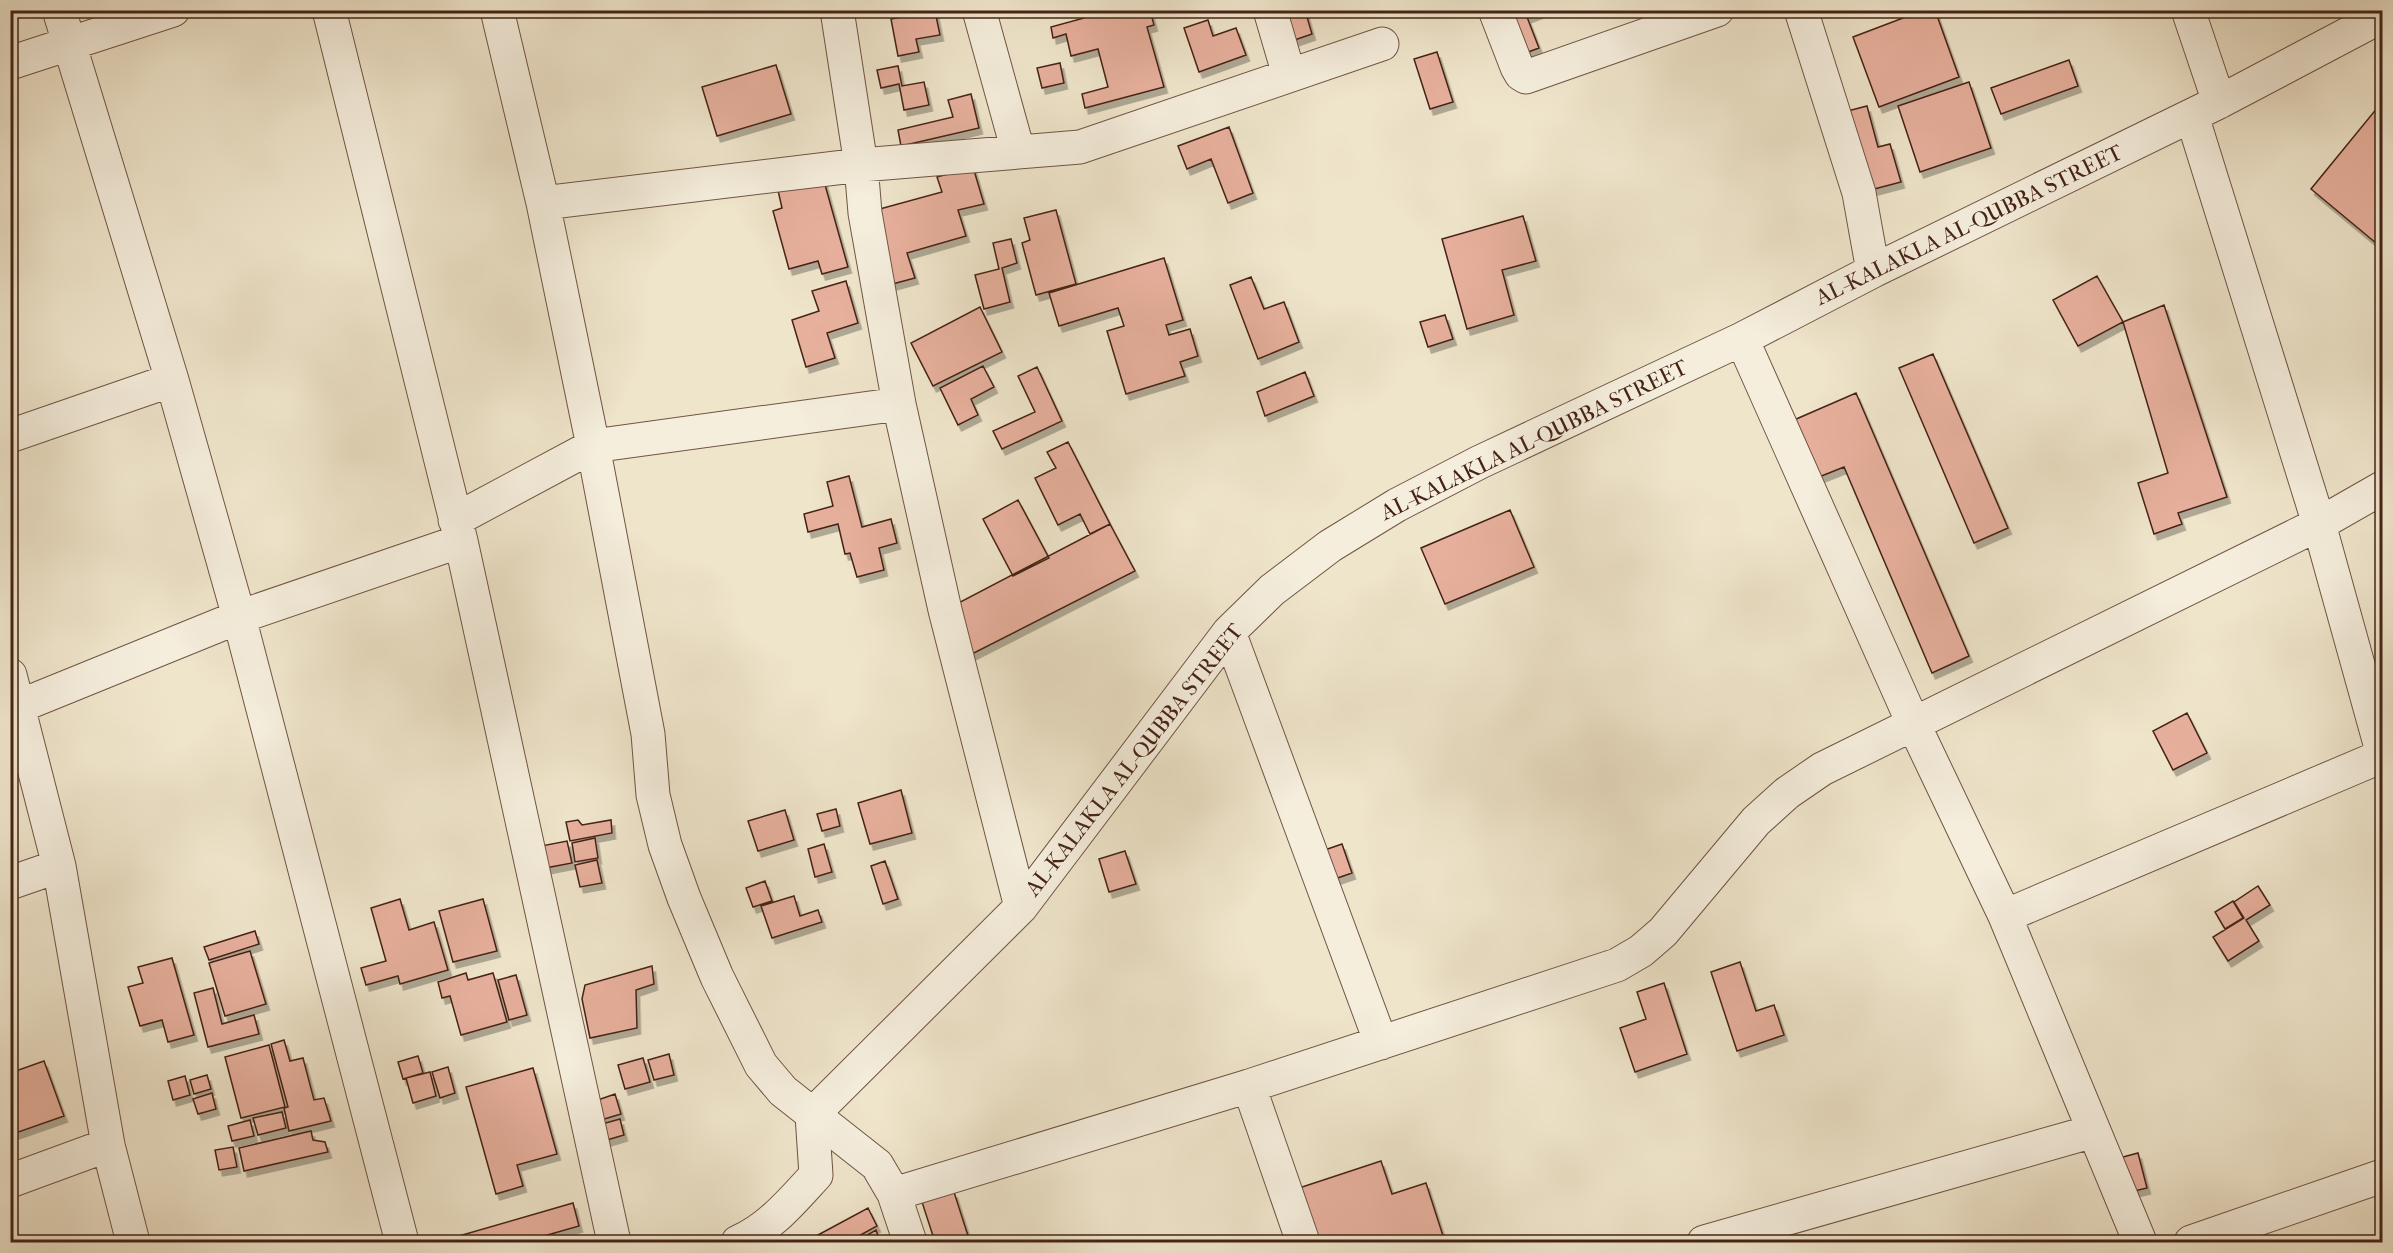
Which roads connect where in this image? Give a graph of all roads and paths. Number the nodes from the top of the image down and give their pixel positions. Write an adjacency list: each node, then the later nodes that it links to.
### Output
1 (59, 10): 14 (street)
2 (173, 10): 14 (street)
3 (329, 10): 30 (street)
4 (497, 10): 21 (street)
5 (837, 10): 20 (street)
6 (979, 10): 19 (street)
7 (1270, 10): 17 (street)
8 (1495, 10): 13 (street)
9 (1717, 10): 13 (street)
10 (1801, 10): 22 (street)
11 (2188, 10): 18 (street)
12 (2382, 16): 18 (street, AL-KALAKLA AL-QUBBA STREET)
13 (1668, 19)
14 (69, 44): 16 (street); 24 (street)
15 (1383, 44): 17 (street)
16 (10, 63)
17 (1289, 75): 19 (street)
18 (2205, 109): 22 (street, AL-KALAKLA AL-QUBBA STREET); 29 (street)
19 (1018, 151): 20 (street)
20 (861, 165): 21 (street); 25 (street)
21 (543, 203): 27 (street)
22 (1873, 271): 23 (street, AL-KALAKLA AL-QUBBA STREET)
23 (1742, 339): 32 (street, AL-KALAKLA AL-QUBBA STREET); 35 (street)
24 (172, 380): 26 (street); 31 (street)
25 (899, 404): 27 (street); 40 (street)
26 (10, 436)
27 (593, 446): 30 (street); 44 (street)
28 (2382, 488): 29 (street)
29 (2319, 524): 35 (street); 36 (street)
30 (458, 530): 31 (street); 52 (street)
31 (239, 617): 34 (street); 51 (street)
32 (1229, 632): 40 (street, AL-KALAKLA AL-QUBBA STREET); 42 (street)
33 (10, 675): 34 (street)
34 (14, 708): 38 (street)
35 (1913, 723): 41 (street); 42 (street)
36 (2382, 751)
37 (2382, 756): 41 (street)
38 (59, 866): 39 (street); 46 (street)
39 (10, 883)
40 (1021, 908): 44 (street, AL-KALAKLA AL-QUBBA STREET)
41 (2005, 916): 45 (street)
42 (1381, 1042): 43 (street)
43 (1249, 1086): 49 (street); 55 (street)
44 (812, 1115): 49 (street); 53 (street)
45 (2094, 1131): 56 (street); 57 (street)
46 (108, 1146): 48 (street); 50 (street)
47 (2382, 1176): 58 (street)
48 (10, 1181)
49 (894, 1194): 54 (street)
50 (133, 1242)
51 (402, 1242)
52 (614, 1242)
53 (738, 1242)
54 (910, 1242)
55 (1303, 1242)
56 (1704, 1242)
57 (2140, 1242)
58 (2191, 1242)

